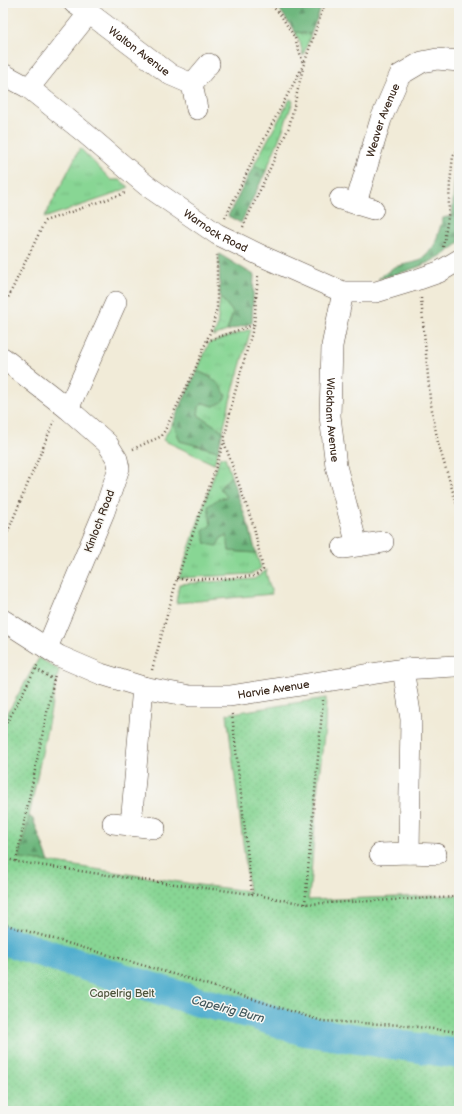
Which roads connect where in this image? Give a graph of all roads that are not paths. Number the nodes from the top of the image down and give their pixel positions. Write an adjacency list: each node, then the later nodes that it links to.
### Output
1 (82, 8): 5 (street, Walton Avenue); 6 (street, Walton Avenue)
2 (459, 61): 8 (street, Weaver Avenue)
3 (209, 64): 5 (street)
4 (3, 74): 6 (street, Warnock Road)
5 (192, 84): 7 (street)
6 (29, 88): 10 (street, Warnock Road)
7 (197, 109)
8 (356, 204)
9 (459, 260): 10 (street, Warnock Road)
10 (343, 292): 14 (street, Wickham Avenue)
11 (116, 302): 13 (street)
12 (3, 358): 13 (street, Kinloch Road)
13 (64, 406): 16 (street, Kinloch Road)
14 (383, 542)
15 (3, 620): 16 (street, Harvie Avenue)
16 (53, 652): 19 (street, Harvie Avenue)
17 (459, 666): 18 (street, Harvie Avenue)
18 (403, 669): 19 (street, Harvie Avenue); 21 (street)
19 (145, 687): 20 (street)
20 (155, 828)
21 (409, 853): 22 (street); 23 (street)
22 (380, 854)
23 (436, 854)

